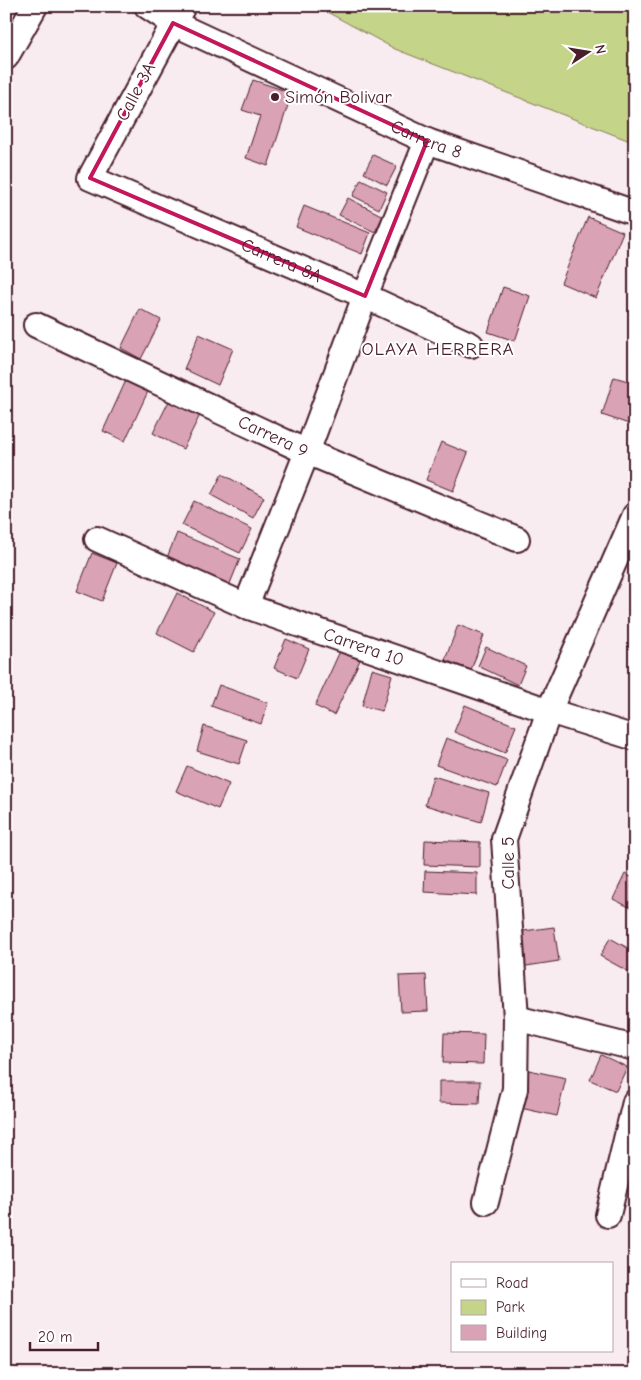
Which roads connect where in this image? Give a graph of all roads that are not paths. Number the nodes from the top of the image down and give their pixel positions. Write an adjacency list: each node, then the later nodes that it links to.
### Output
1 (35, 6): 4 (street)
2 (147, 6): 3 (street, Carrera 8)
3 (178, 15): 5 (street, Carrera 8); 6 (street, Calle 3A)
4 (6, 58)
5 (427, 141): 7 (street, Carrera 8); 8 (street)
6 (90, 178): 8 (street, Carrera 8A)
7 (635, 213)
8 (365, 296): 10 (street, Carrera 8A); 11 (street)
9 (36, 325): 11 (street, Carrera 9)
10 (471, 345)
11 (307, 452): 14 (street, Carrera 9); 15 (street)
12 (635, 515): 16 (street, Calle 5)
13 (98, 539): 15 (street, Carrera 10)
14 (516, 539)
15 (246, 606): 16 (street, Carrera 10)
16 (549, 711): 17 (street, Carrera 10); 18 (street, Calle 5)
17 (635, 738)
18 (516, 1018): 19 (street); 21 (street, Calle 5)
19 (635, 1048)
20 (635, 1102): 22 (street)
21 (486, 1202)
22 (608, 1215)

